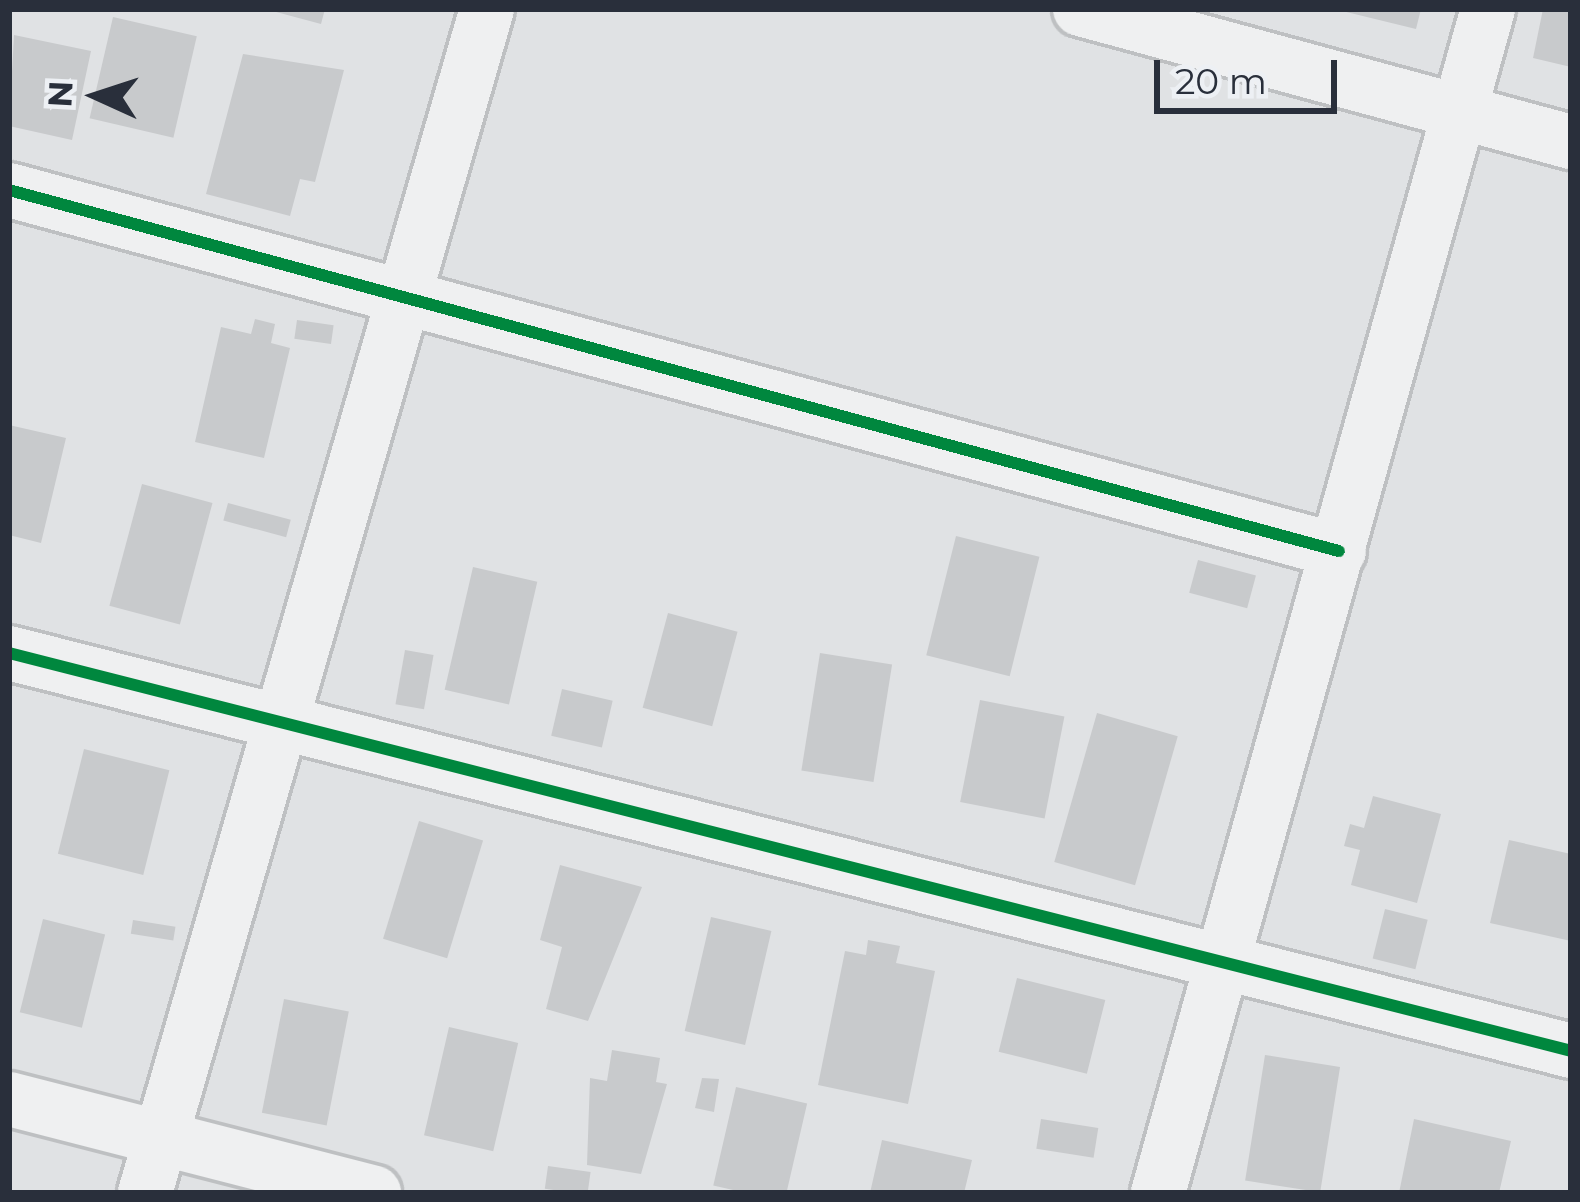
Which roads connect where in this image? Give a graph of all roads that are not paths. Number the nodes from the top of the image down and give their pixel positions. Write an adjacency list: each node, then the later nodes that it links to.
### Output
1 (487, 9): 7 (street)
2 (1080, 9): 4 (street)
3 (1488, 9): 4 (street)
4 (1461, 111): 5 (street); 8 (street)
5 (1571, 142)
6 (9, 190): 7 (street)
7 (403, 300): 8 (street); 10 (street)
8 (1339, 551): 11 (street)
9 (9, 653): 10 (street)
10 (279, 724): 11 (street); 14 (street)
11 (1226, 961): 12 (street); 17 (street)
12 (1571, 1051)
13 (9, 1099): 14 (street)
14 (160, 1135): 15 (street); 16 (street)
15 (145, 1193)
16 (374, 1193)
17 (1158, 1193)

